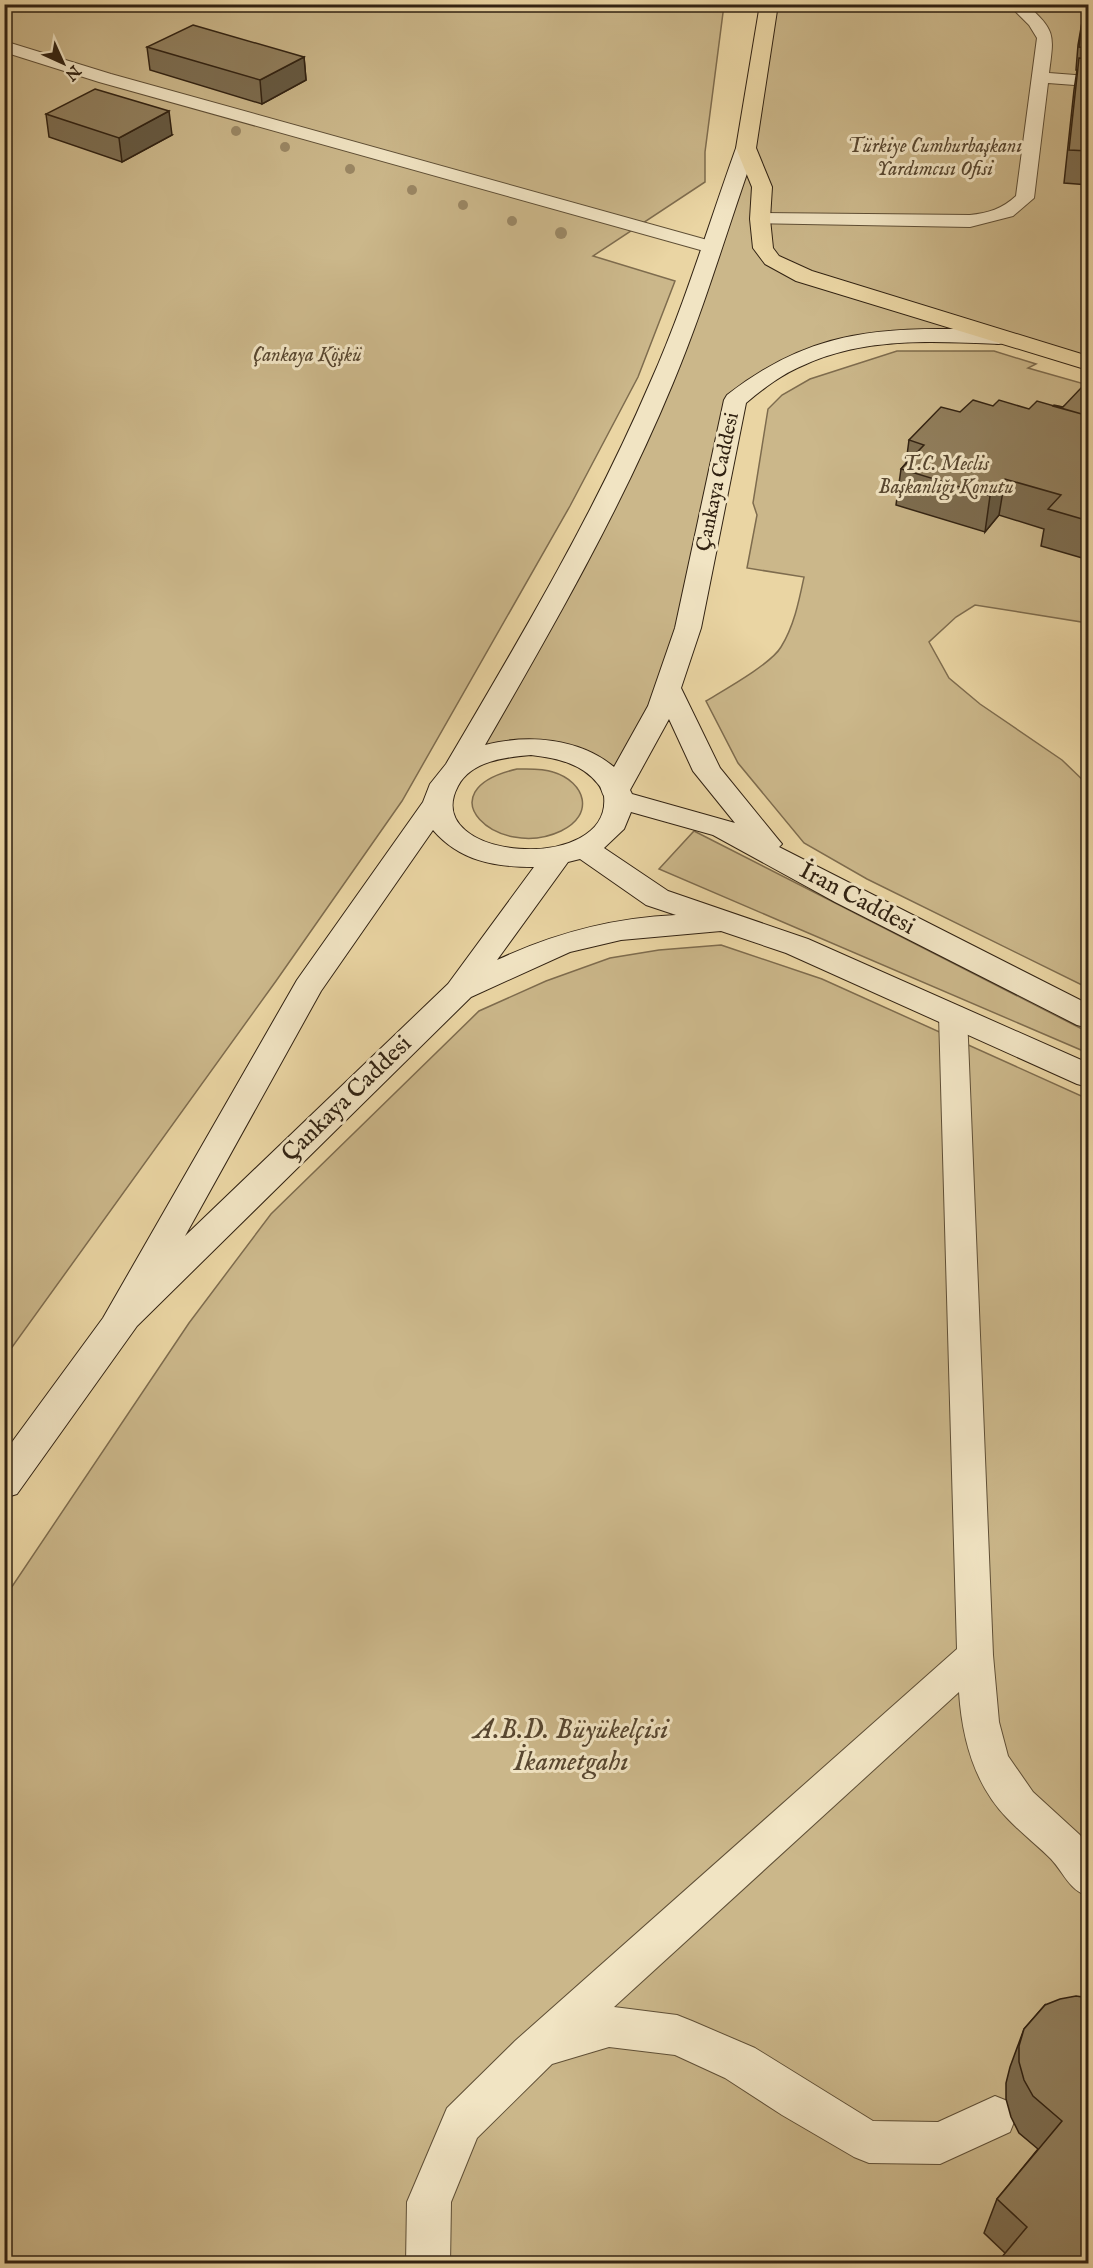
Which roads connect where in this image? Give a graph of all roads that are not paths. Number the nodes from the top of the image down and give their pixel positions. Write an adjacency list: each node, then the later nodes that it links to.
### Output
1 (770, 4): 6 (main road, Çankaya Caddesi)
2 (1016, 4): 4 (lane)
3 (4, 46): 8 (lane)
4 (1042, 77): 5 (lane); 7 (lane)
5 (1089, 81)
6 (746, 148): 7 (main road); 8 (main road, Çankaya Caddesi)
7 (760, 219): 9 (main road)
8 (711, 247): 12 (main road, Çankaya Caddesi)
9 (999, 337): 10 (main road); 11 (main road, Çankaya Caddesi)
10 (1089, 363)
11 (668, 688): 13 (main road, Çankaya Caddesi); 16 (main road)
12 (458, 767): 13 (main road, Çankaya Caddesi); 14 (main road, Çankaya Caddesi)
13 (617, 795): 15 (main road, Çankaya Caddesi); 16 (main road, İran Caddesi)
14 (437, 803): 15 (main road, Çankaya Caddesi); 22 (main road, Çankaya Caddesi)
15 (570, 852): 17 (main road); 18 (main road, Çankaya Caddesi)
16 (778, 857): 20 (main road, İran Caddesi)
17 (727, 922): 18 (main road); 19 (main road)
18 (459, 992): 22 (main road, Çankaya Caddesi)
19 (952, 1015): 21 (main road); 24 (lane)
20 (1089, 1017)
21 (1089, 1076)
22 (121, 1321): 23 (main road, Çankaya Caddesi)
23 (4, 1483)
24 (975, 1654): 25 (lane); 26 (lane)
25 (1089, 1878)
26 (541, 2047): 27 (lane); 28 (lane)
27 (994, 2117)
28 (428, 2264)

